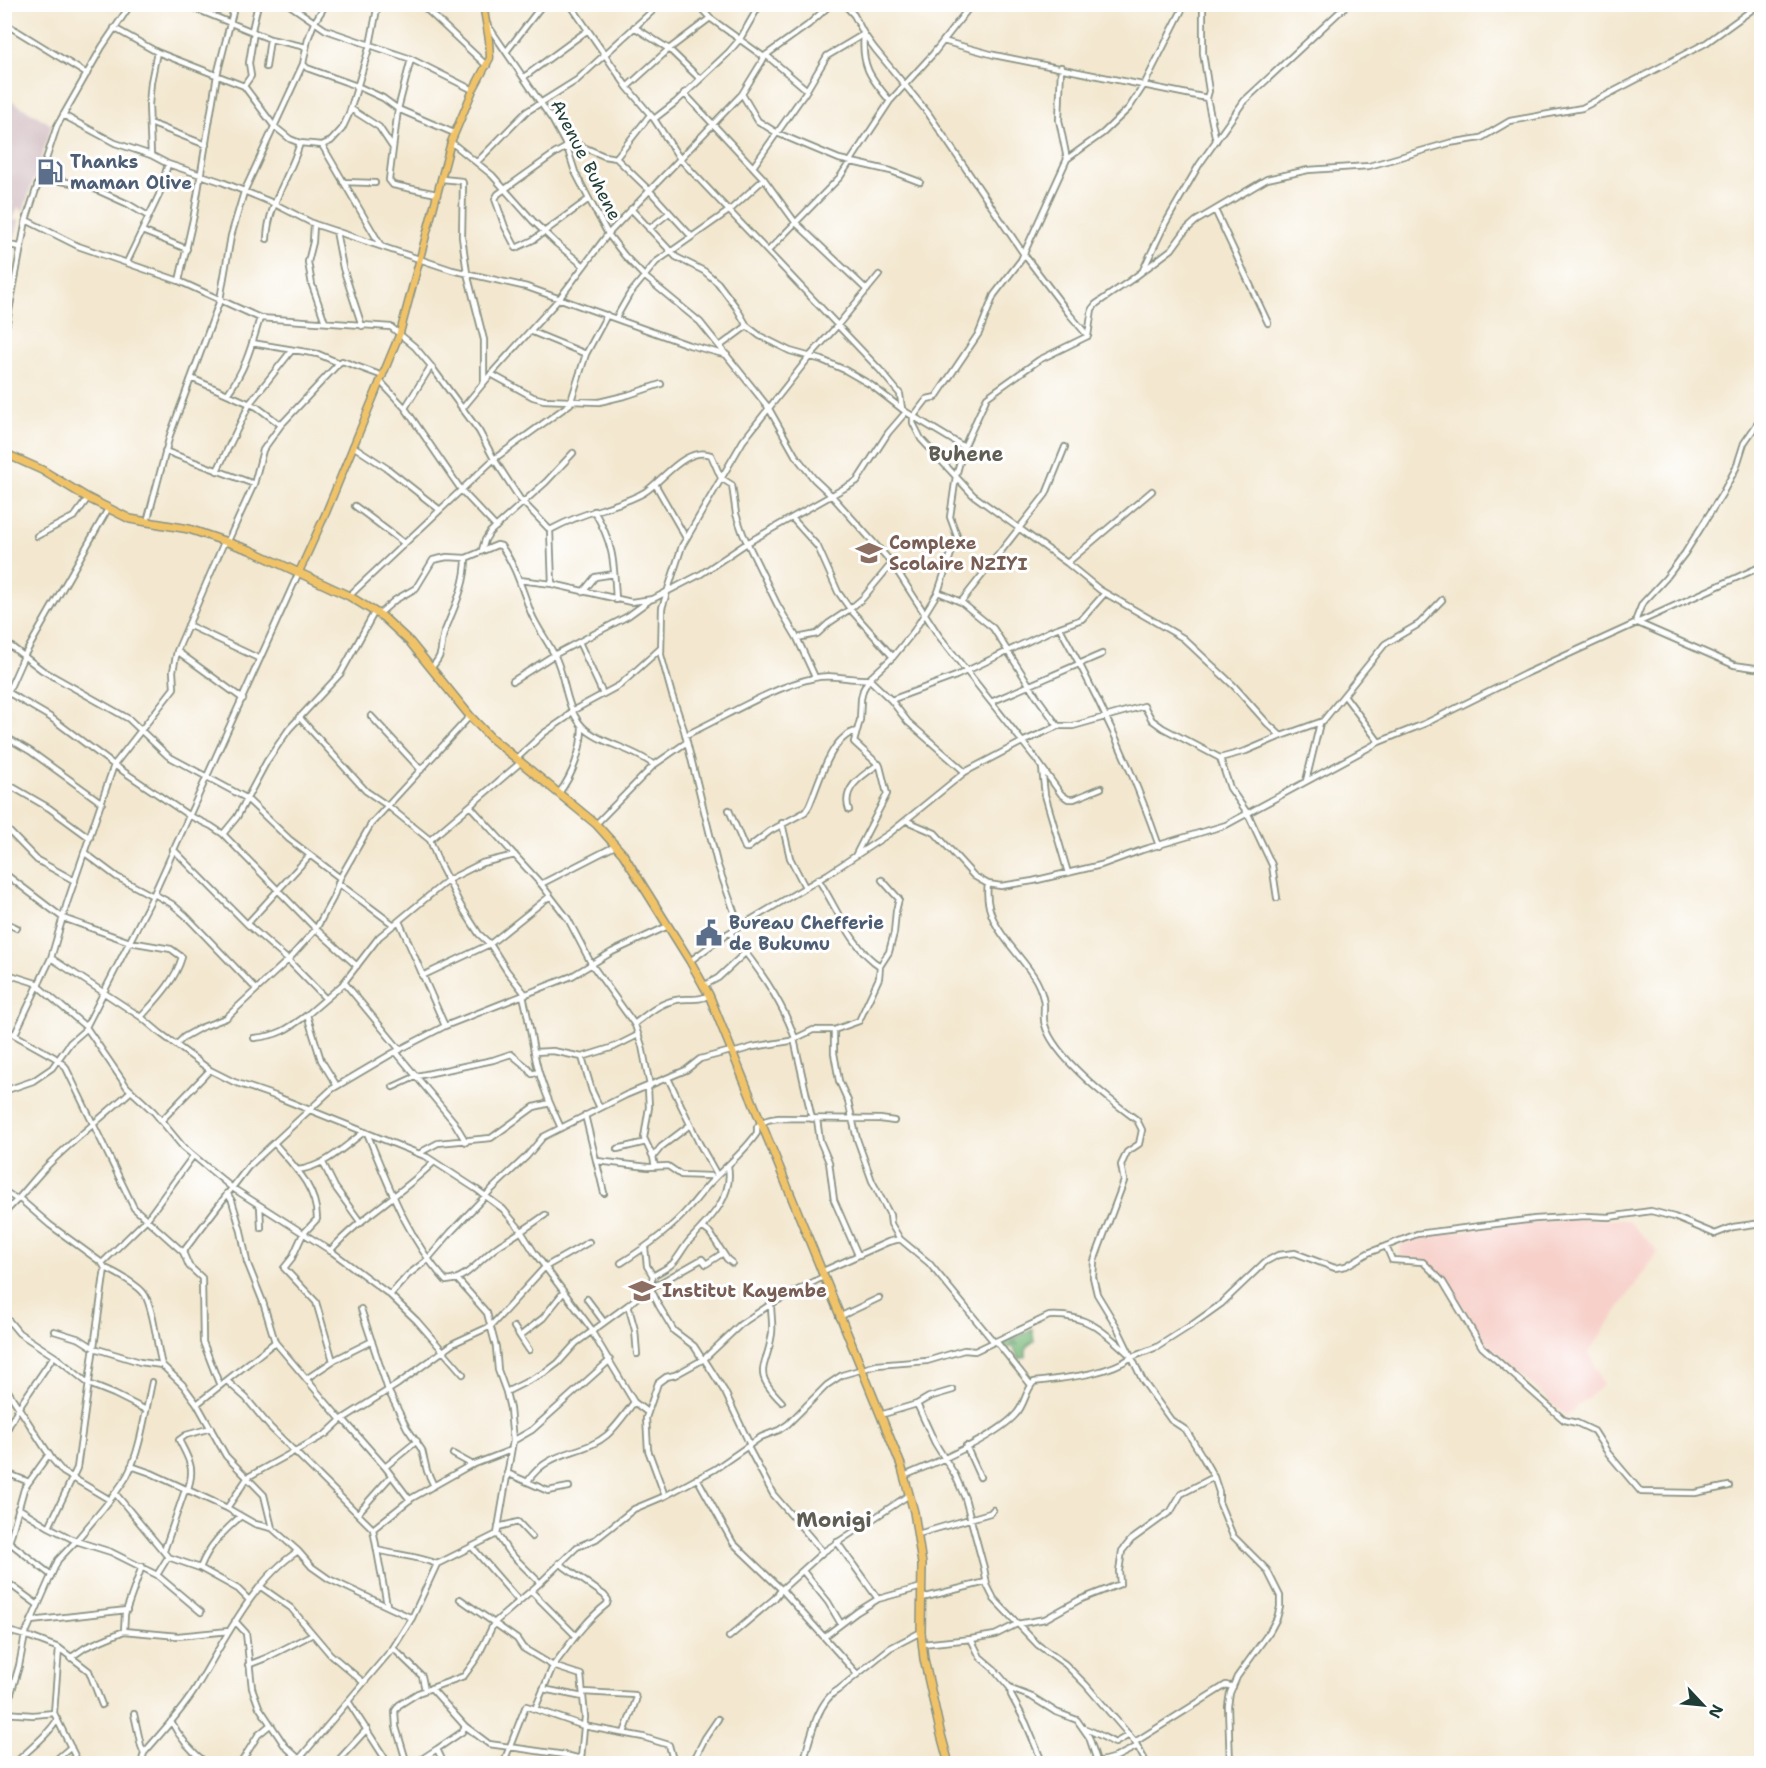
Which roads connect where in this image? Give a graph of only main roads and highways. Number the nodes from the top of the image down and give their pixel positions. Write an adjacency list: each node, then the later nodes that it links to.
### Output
1 (483, 4): 3 (main road)
2 (4, 453): 3 (highway)
3 (299, 572): 4 (highway)
4 (949, 1764)

